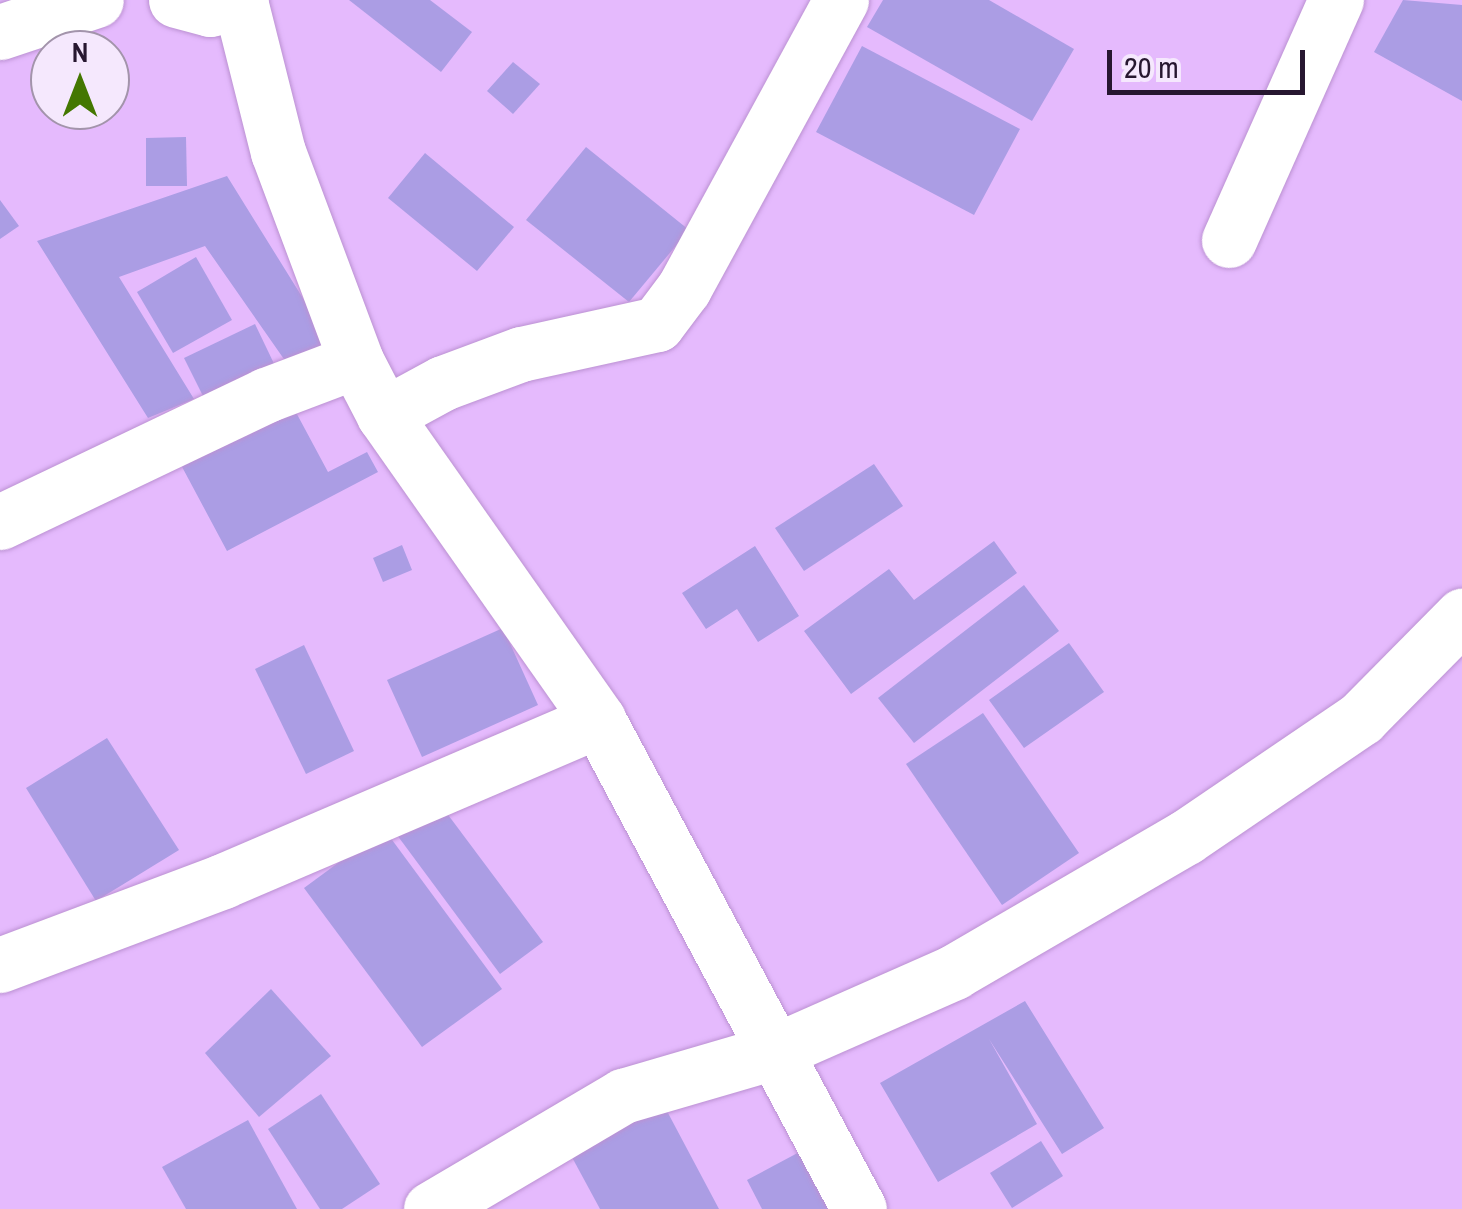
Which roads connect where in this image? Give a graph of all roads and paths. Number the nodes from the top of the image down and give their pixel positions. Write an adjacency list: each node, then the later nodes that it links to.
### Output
1 (96, 0): 6 (street)
2 (176, 0): 3 (street)
3 (240, 0): 8 (street)
4 (841, 0): 9 (street)
5 (1336, 0): 7 (street)
6 (0, 32)
7 (1230, 240)
8 (356, 361): 9 (street); 10 (street)
9 (384, 414): 12 (street)
10 (0, 522)
11 (1462, 616): 14 (street)
12 (598, 720): 13 (street); 14 (street)
13 (0, 965)
14 (773, 1052): 15 (street); 16 (street)
15 (431, 1209)
16 (859, 1209)

